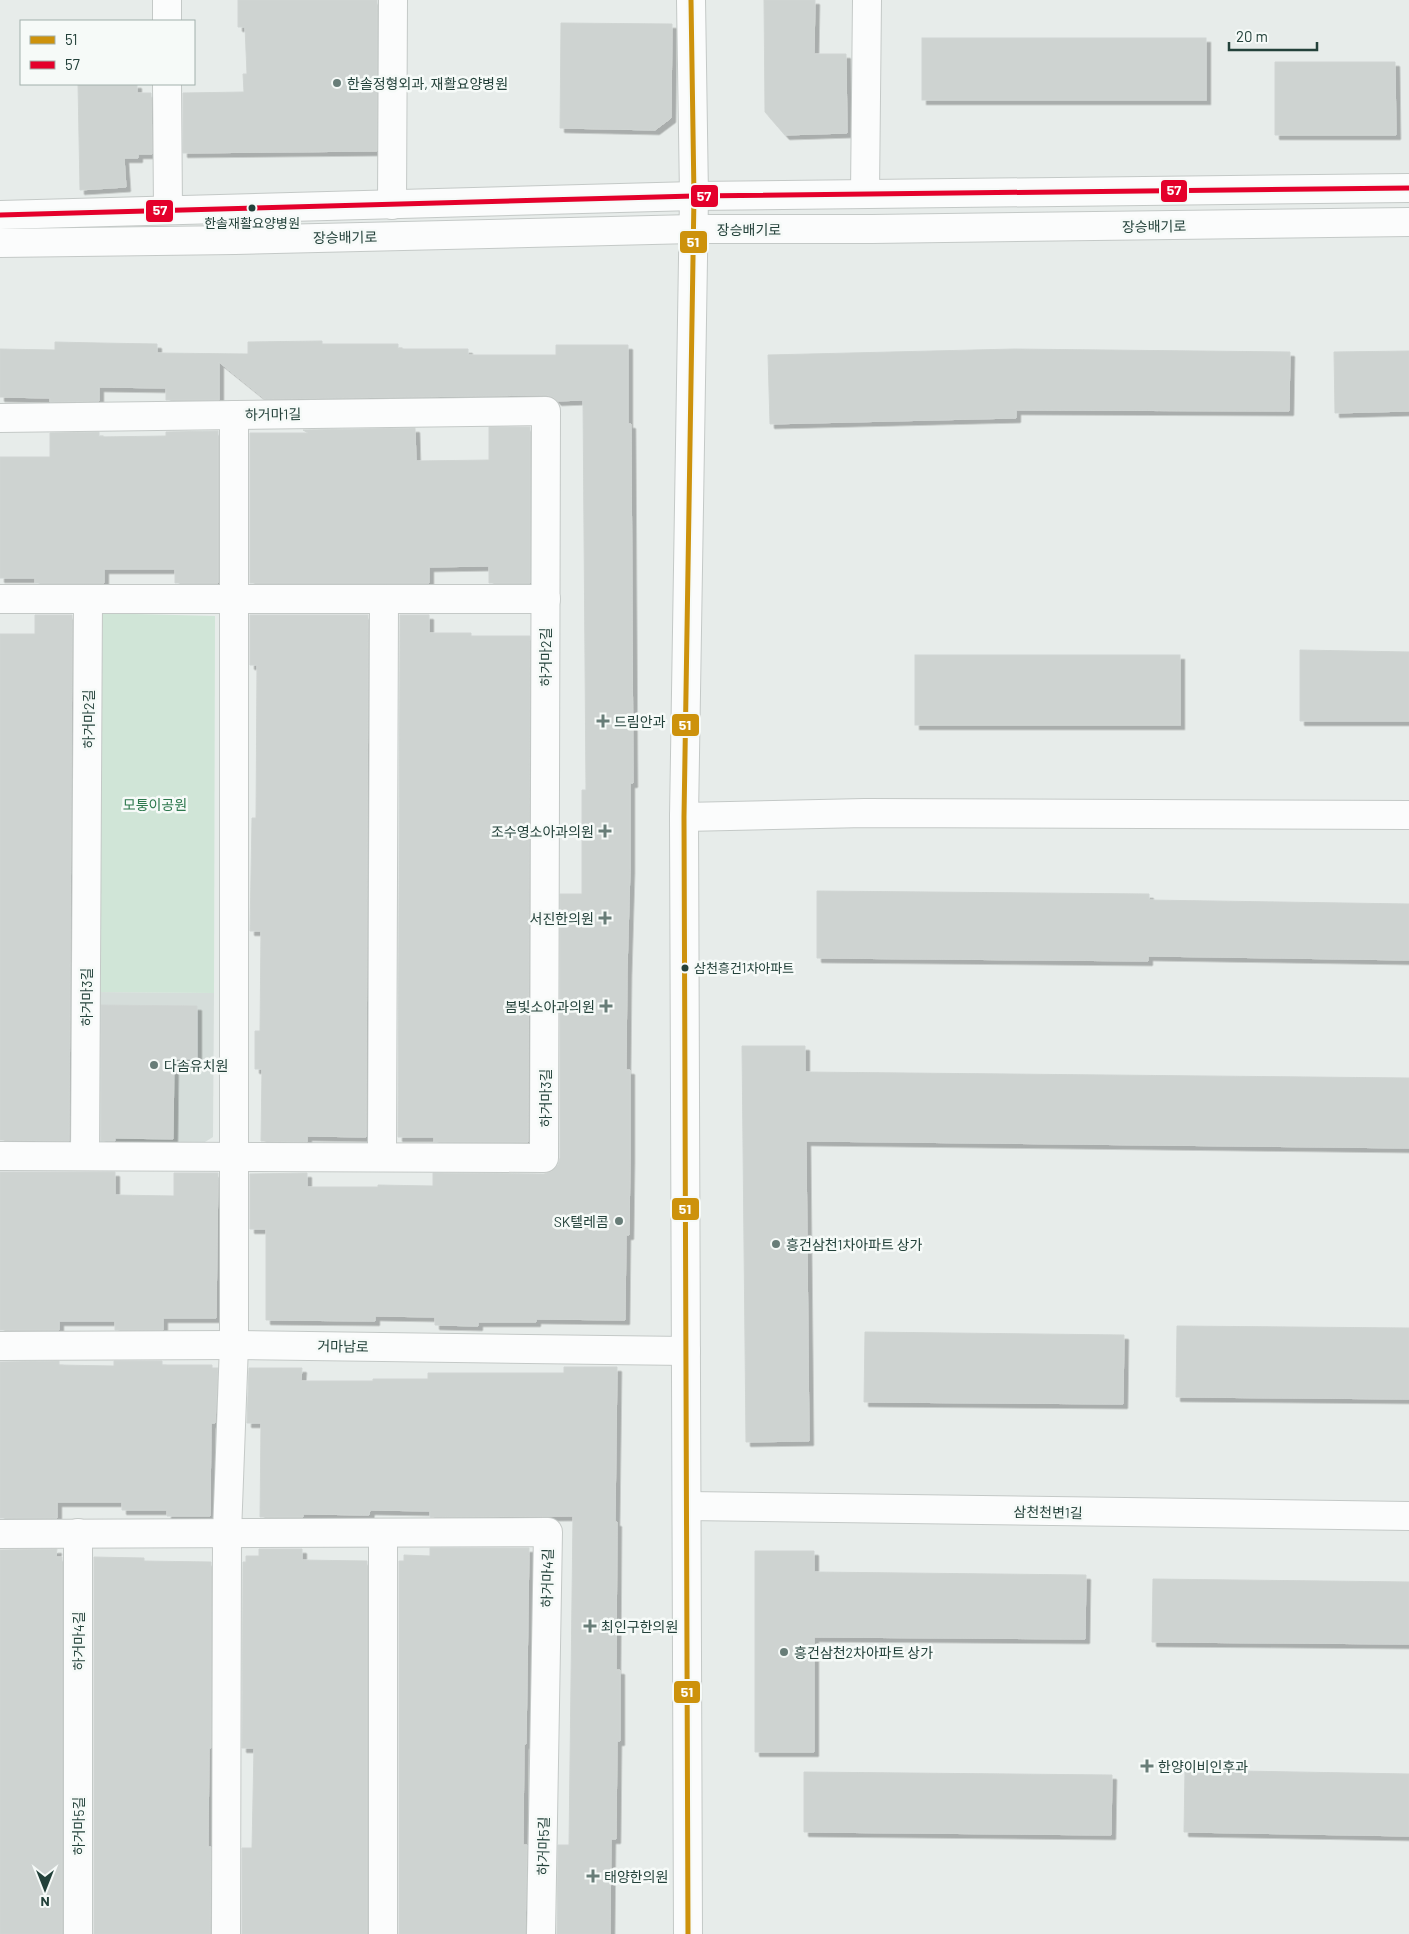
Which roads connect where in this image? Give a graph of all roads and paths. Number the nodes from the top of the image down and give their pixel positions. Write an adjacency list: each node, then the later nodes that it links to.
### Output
1 (167, 0): 5 (street)
2 (393, 0): 10 (street)
3 (691, 0): 9 (street)
4 (867, 0): 8 (street)
5 (167, 20)
6 (167, 85): 11 (street)
7 (1409, 188): 8 (street)
8 (865, 193): 9 (street)
9 (694, 196): 10 (street); 14 (street)
10 (392, 205): 11 (street)
11 (168, 210): 12 (street)
12 (0, 213)
13 (1409, 222): 14 (street, 장승배기로)
14 (693, 229): 15 (street, 장승배기로); 25 (street)
15 (0, 243)
16 (546, 411): 17 (street, 하거마1길); 23 (street, 하거마2길)
17 (234, 415): 18 (street, 하거마1길); 21 (street)
18 (0, 418)
19 (0, 599): 20 (street)
20 (88, 599): 21 (street); 26 (street, 하거마2길)
21 (233, 599): 22 (street); 30 (street)
22 (384, 599): 23 (street); 31 (street)
23 (546, 599): 27 (street, 하거마2길)
24 (1409, 815): 25 (street)
25 (684, 817): 34 (street)
26 (87, 838): 29 (street, 하거마3길)
27 (545, 876): 31 (street, 하거마3길)
28 (0, 1156): 29 (street, 하거마3길)
29 (86, 1156): 30 (street, 하거마3길)
30 (233, 1157): 31 (street, 하거마3길); 32 (street)
31 (382, 1157)
32 (234, 1345): 33 (street, 거마남로); 34 (street, 거마남로); 38 (street)
33 (0, 1346)
34 (686, 1351): 35 (street)
35 (687, 1506): 36 (street, 삼천천변1길); 47 (street)
36 (1409, 1516)
37 (382, 1532): 38 (street, 하거마4길); 42 (street, 하거마4길); 45 (street)
38 (227, 1533): 40 (street, 하거마4길); 44 (street)
39 (0, 1534): 40 (street, 하거마4길)
40 (78, 1534): 41 (street, 하거마4길)
41 (78, 1749): 43 (street, 하거마5길)
42 (544, 1759): 46 (street, 하거마5길)
43 (78, 1934)
44 (226, 1934)
45 (383, 1934)
46 (542, 1934)
47 (688, 1934)

